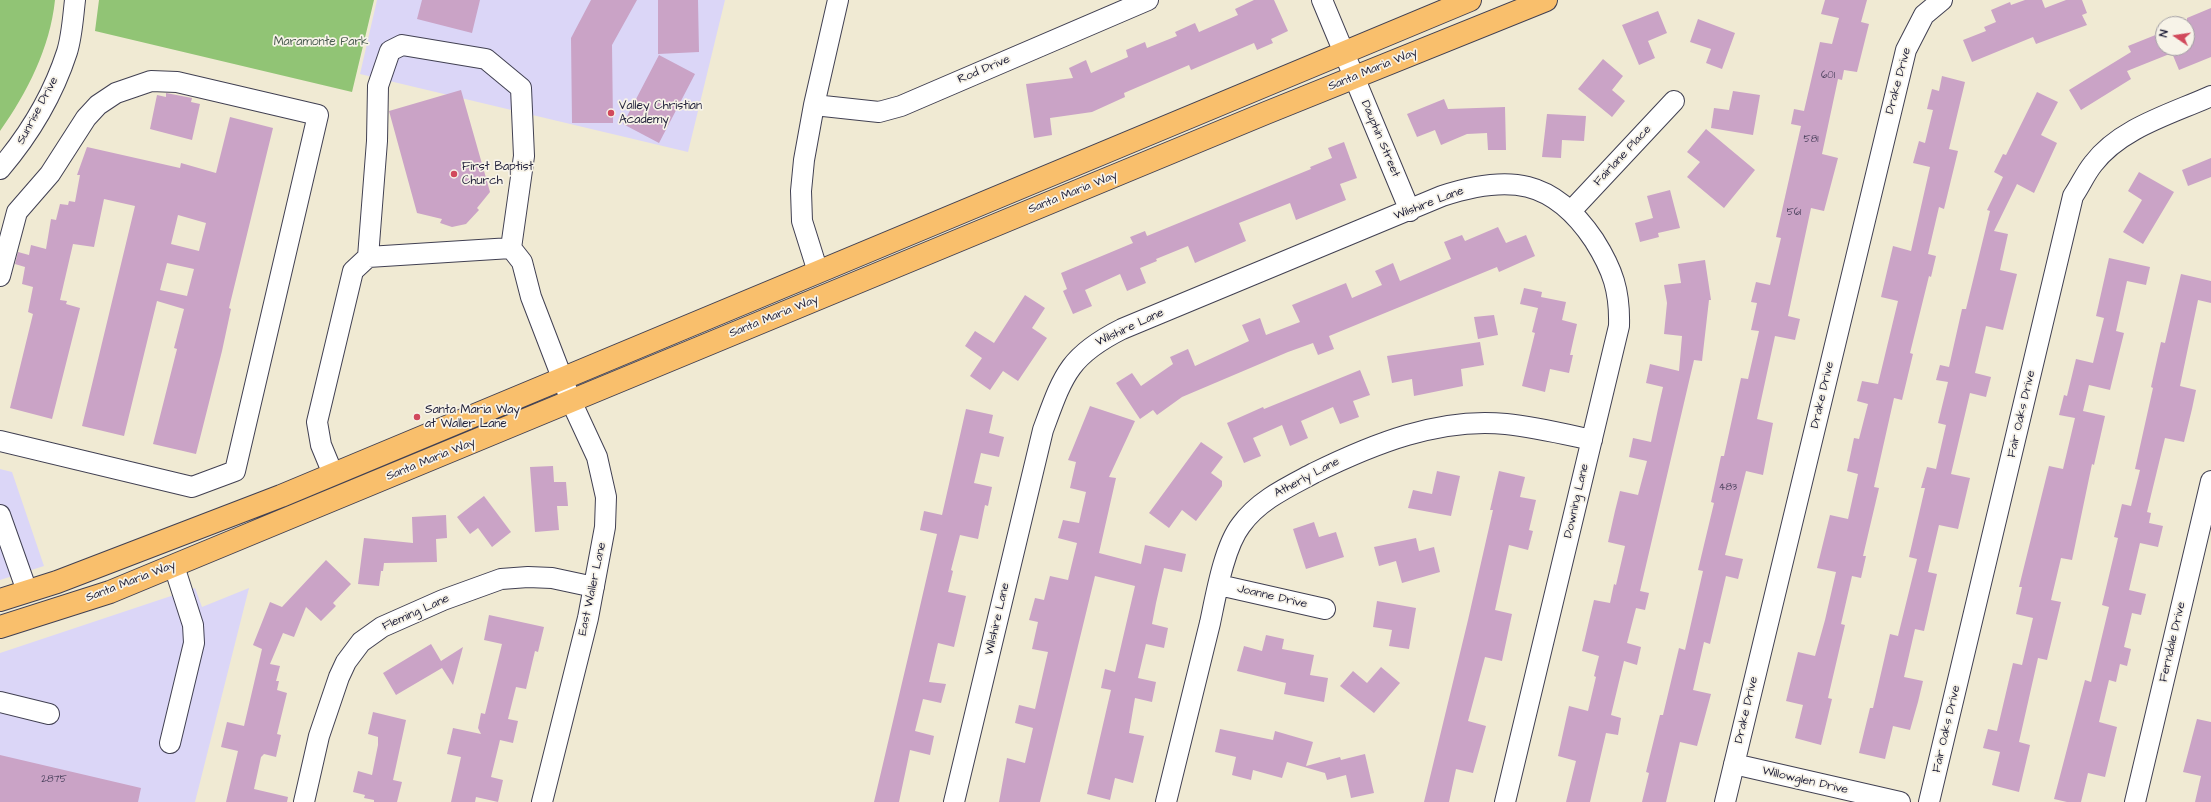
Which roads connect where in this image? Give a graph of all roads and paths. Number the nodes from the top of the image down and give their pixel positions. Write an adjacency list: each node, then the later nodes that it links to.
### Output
1 (76, 0): 13 (street, Sunrise Drive)
2 (838, 0): 12 (street)
3 (1148, 0): 12 (street, Rod Drive)
4 (1322, 0): 8 (street, Dauphin Street)
5 (1470, 0): 8 (main road, Santa Maria Way)
6 (1546, 0): 9 (main road, Santa Maria Way)
7 (1942, 0): 38 (street, Drake Drive)
8 (1344, 52): 9 (street, Dauphin Street); 19 (main road, Santa Maria Way)
9 (1355, 78): 14 (street, Dauphin Street); 22 (main road, Santa Maria Way)
10 (2211, 96): 46 (street, Fair Oaks Drive)
11 (1674, 101): 15 (street, Fairlane Place)
12 (814, 105): 19 (street)
13 (0, 169)
14 (1410, 211): 15 (street, Wilshire Lane); 42 (street, Wilshire Lane)
15 (1571, 211): 23 (street, Downing Lane)
16 (511, 248): 18 (street); 18 (street); 21 (street, East Waller Lane)
17 (3, 251): 20 (street); 24 (street)
18 (368, 257): 25 (street)
19 (818, 272): 21 (main road, Santa Maria Way)
20 (0, 276)
21 (563, 379): 22 (street, East Waller Lane); 25 (main road, Santa Maria Way)
22 (571, 401): 28 (main road, Santa Maria Way); 30 (street, East Waller Lane)
23 (1592, 440): 29 (street, Atherly Lane); 43 (street, Downing Lane)
24 (0, 441)
25 (333, 474): 31 (main road, Santa Maria Way)
26 (2211, 481): 47 (street, Ferndale Drive)
27 (0, 515): 31 (street)
28 (174, 566): 34 (main road, Santa Maria Way); 37 (street)
29 (1219, 585): 33 (street, Joanne Drive); 39 (street, Atherly Lane)
30 (594, 587): 40 (street, Fleming Lane); 41 (street, East Waller Lane)
31 (27, 591): 32 (main road, Santa Maria Way)
32 (0, 600)
33 (1325, 609)
34 (0, 627)
35 (0, 702): 36 (street)
36 (49, 714)
37 (170, 743)
38 (1734, 764): 44 (street, Drake Drive); 45 (street, Willowglen Drive)
39 (1173, 801)
40 (304, 802)
41 (542, 802)
42 (954, 802)
43 (1505, 802)
44 (1725, 802)
45 (1900, 802)
46 (1929, 802)
47 (2135, 802)

